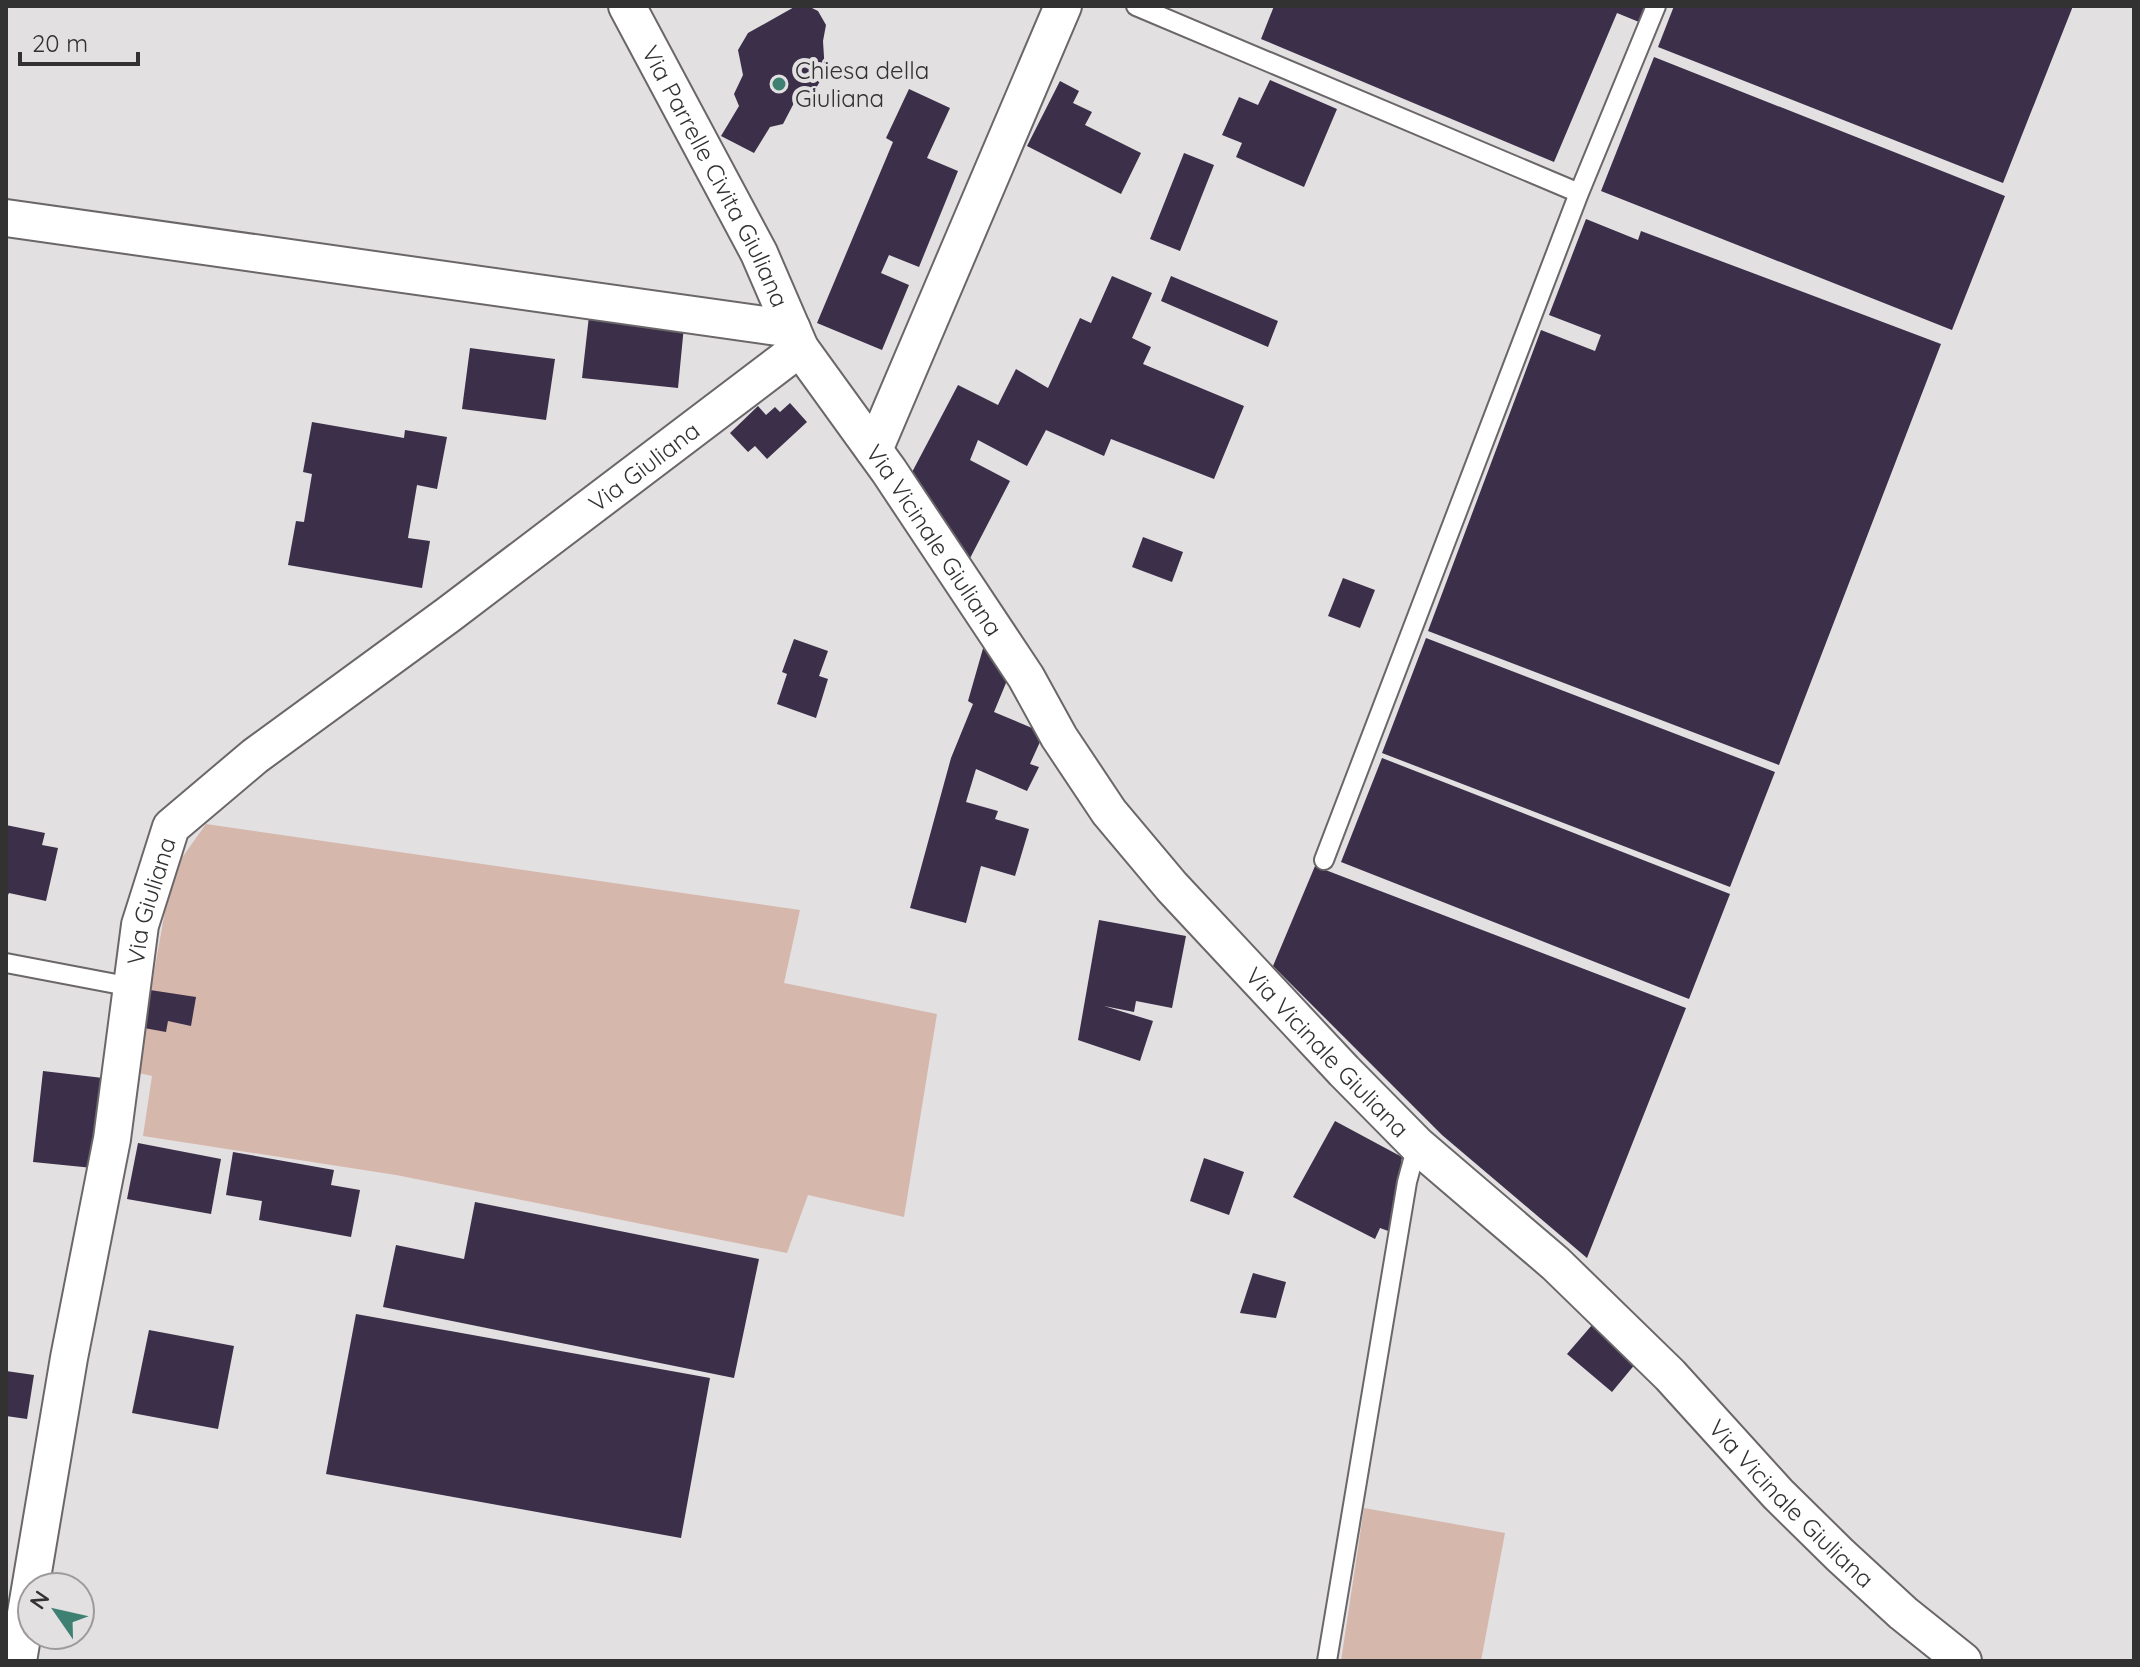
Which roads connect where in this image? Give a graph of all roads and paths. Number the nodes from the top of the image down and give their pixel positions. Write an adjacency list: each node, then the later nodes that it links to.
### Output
1 (627, 6): 7 (street, Via Parrelle Civita Giuliana)
2 (1063, 6): 8 (street)
3 (1136, 6): 5 (lane)
4 (1656, 6): 5 (lane)
5 (1579, 193): 9 (lane)
6 (6, 218): 7 (street)
7 (796, 339): 8 (street, Via Vicinale Giuliana); 11 (street, Via Giuliana)
8 (874, 450): 12 (street, Via Vicinale Giuliana)
9 (1324, 860)
10 (6, 963): 11 (lane)
11 (132, 987): 13 (street, Via Giuliana)
12 (1417, 1145): 14 (lane); 15 (street, Via Vicinale Giuliana)
13 (18, 1661)
14 (1327, 1661)
15 (1963, 1661)

